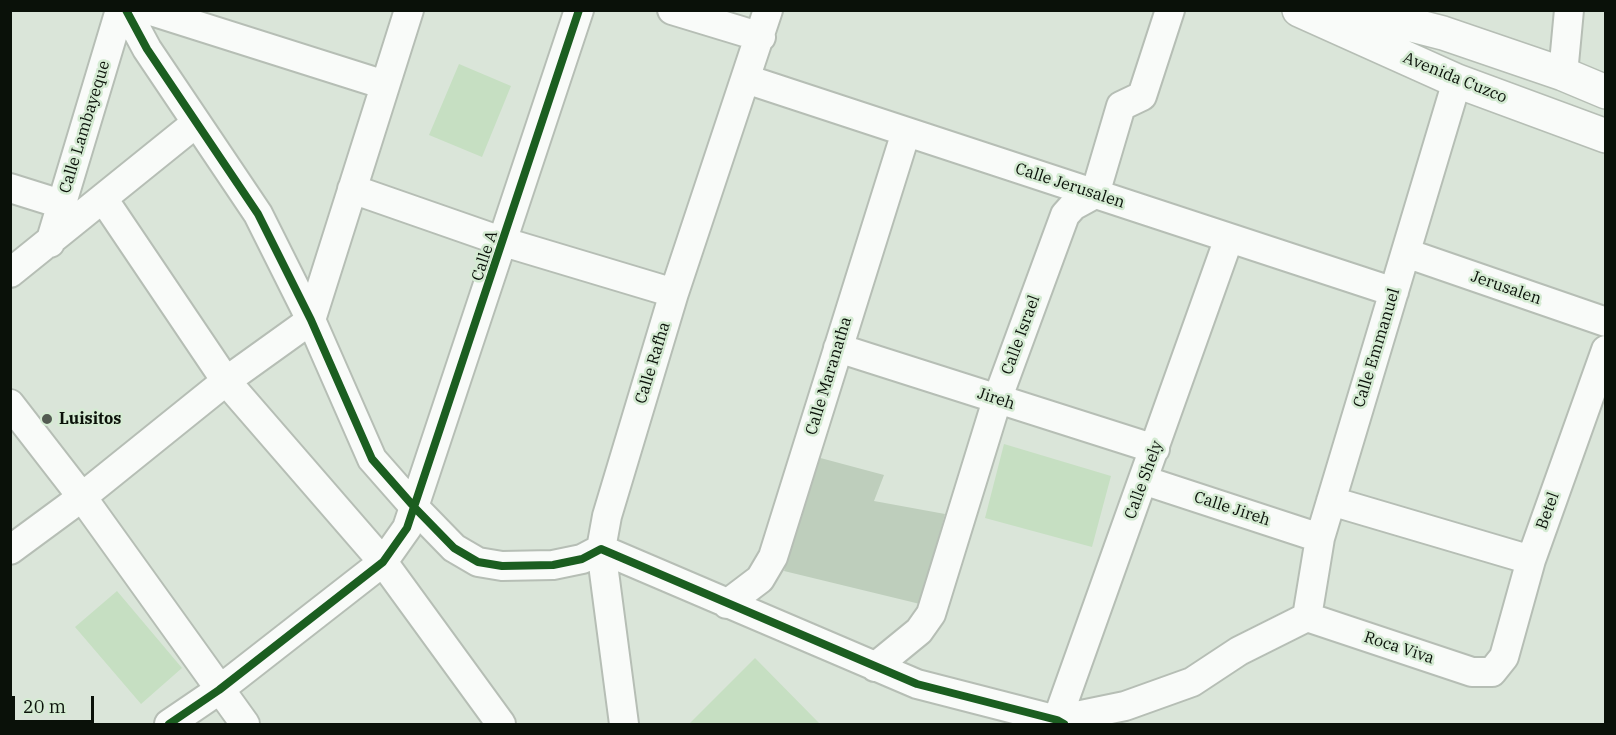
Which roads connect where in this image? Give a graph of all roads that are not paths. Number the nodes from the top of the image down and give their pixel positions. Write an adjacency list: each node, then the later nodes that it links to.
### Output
1 (120, 10): 23 (street, Calle Lambayeque)
2 (126, 10): 16 (street)
3 (148, 10): 14 (street)
4 (409, 10): 14 (street)
5 (579, 10): 25 (street, Calle A)
6 (672, 10): 10 (street)
7 (1170, 10): 21 (street)
8 (1569, 10): 11 (street)
9 (1303, 12): 11 (street, Avenida Cuzco); 13 (street, Avenida Cuzco)
10 (765, 24): 12 (street, Calle Rafha)
11 (1563, 74): 15 (street, Avenida Cuzco)
12 (746, 79): 17 (street, Calle Jerusalen); 30 (street, Calle Rafha)
13 (1457, 81): 18 (street, Avenida Cuzco); 27 (street, Calle Emmanuel)
14 (385, 85): 20 (street)
15 (1605, 93)
16 (196, 123): 22 (street); 31 (street)
17 (906, 132): 21 (street, Calle Jerusalen); 33 (street, Calle Maranatha)
18 (1605, 136)
19 (10, 188): 23 (street)
20 (352, 189): 25 (street); 31 (street)
21 (1095, 194): 24 (street, Calle Jerusalen); 36 (street, Calle Israel)
22 (104, 200): 26 (street); 35 (street)
23 (61, 204): 26 (street, Calle Lambayeque)
24 (1229, 238): 29 (street, Calle Jerusalen); 38 (street, Calle Shely)
25 (504, 242): 30 (street); 42 (street, Calle A)
26 (50, 243): 28 (street)
27 (1406, 253): 29 (street, Calle Emmanuel); 32 (street, Jerusalen)
28 (10, 273)
29 (1394, 292): 41 (street, Calle Emmanuel)
30 (674, 293): 44 (street, Calle Rafha)
31 (311, 320): 35 (street); 42 (street)
32 (1605, 322)
33 (838, 348): 36 (street, Jireh); 48 (street, Calle Maranatha)
34 (1605, 350): 46 (street, Betel)
35 (226, 381): 40 (street); 47 (street)
36 (997, 400): 38 (street, Jireh); 50 (street, Calle Israel)
37 (10, 404): 40 (street)
38 (1155, 449): 39 (street, Calle Shely)
39 (1143, 480): 43 (street, Calle Jireh); 53 (street, Calle Shely)
40 (82, 497): 45 (street); 52 (street)
41 (1331, 501): 43 (street, Calle Emmanuel); 46 (street)
42 (416, 509): 44 (street); 47 (street, Calle A)
43 (1320, 537): 49 (street, Calle Emmanuel)
44 (601, 549): 48 (street); 57 (street, Calle Rafha)
45 (10, 550)
46 (1531, 560): 51 (street, Betel)
47 (383, 562): 52 (street, Calle A); 56 (street)
48 (727, 604): 50 (street)
49 (1307, 617): 51 (street, Roca Viva); 53 (street)
50 (875, 667): 53 (street)
51 (1492, 672)
52 (219, 690): 54 (street, Calle A); 55 (street)
53 (1057, 723)
54 (169, 724)
55 (245, 724)
56 (501, 724)
57 (624, 724)

